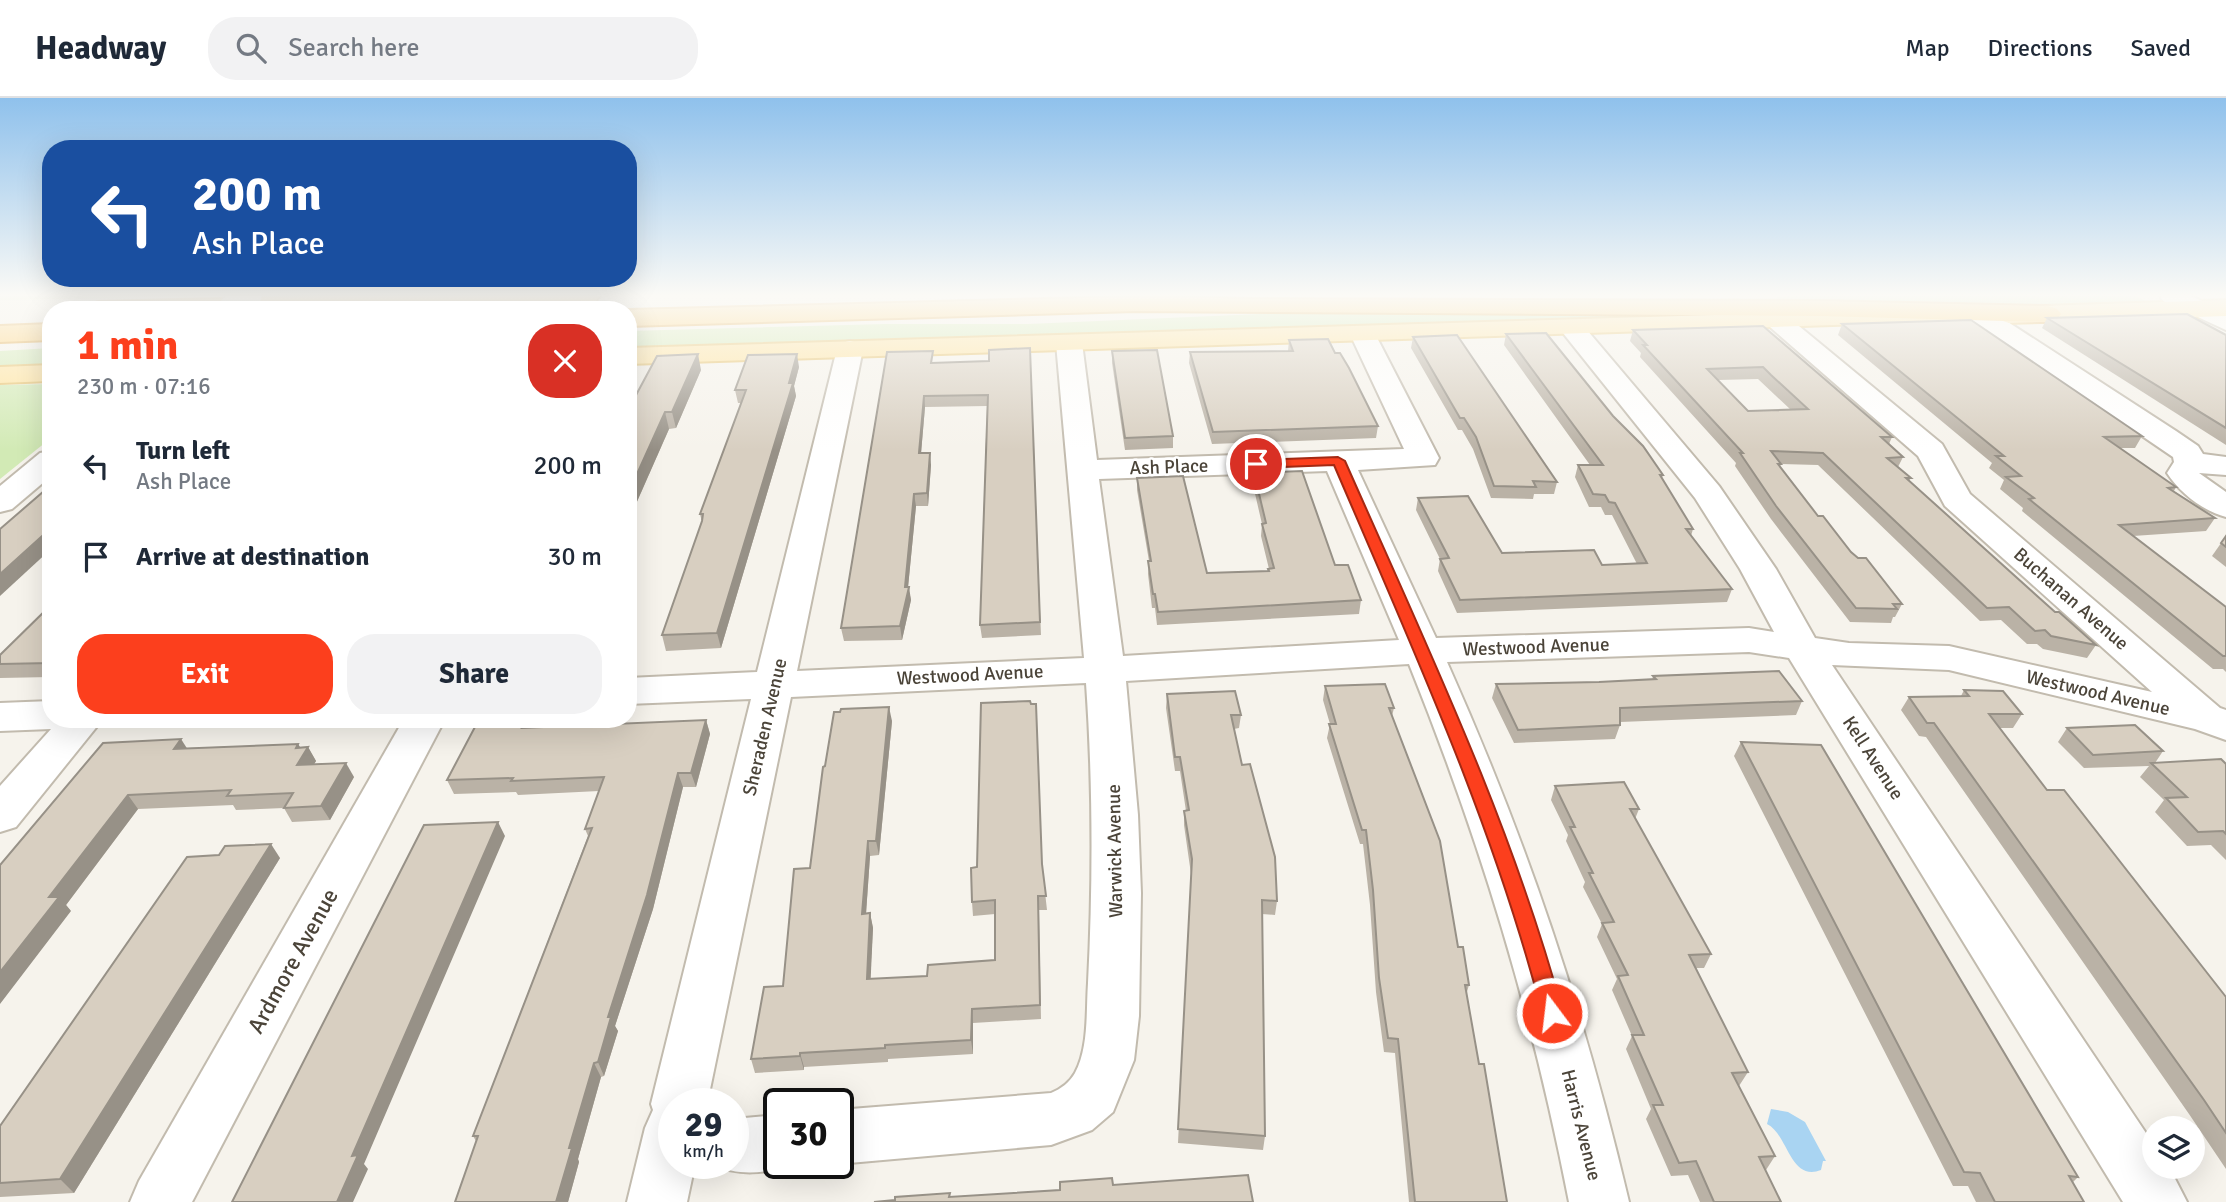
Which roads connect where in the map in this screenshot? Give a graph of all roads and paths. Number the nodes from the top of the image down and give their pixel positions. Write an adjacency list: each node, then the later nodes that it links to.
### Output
1 (904, 348): 7 (main road)
2 (1069, 348): 15 (street, Warwick Avenue)
3 (1370, 348): 11 (street, Ash Place)
4 (1588, 348): 18 (street, Kell Avenue)
5 (1809, 348): 25 (street, Buchanan Avenue)
6 (2030, 348): 12 (street)
7 (850, 349): 8 (main road); 21 (street, Sheraden Avenue)
8 (637, 356)
9 (42, 373): 10 (main road)
10 (0, 375)
11 (1338, 461): 15 (street, Ash Place); 19 (street, Harris Avenue)
12 (2190, 462): 13 (street); 17 (street)
13 (2226, 466)
14 (42, 467): 16 (street)
15 (1082, 470): 20 (street, Warwick Avenue)
16 (0, 502)
17 (2226, 507)
18 (1802, 648): 19 (street, Westwood Avenue); 25 (street, Westwood Avenue); 33 (street, Kell Avenue)
19 (1422, 651): 20 (street, Westwood Avenue); 32 (street, Harris Avenue)
20 (1102, 670): 21 (street, Westwood Avenue); 30 (street, Warwick Avenue)
21 (774, 684): 22 (street, Westwood Avenue); 29 (street, Sheraden Avenue)
22 (637, 691)
23 (42, 715): 24 (street)
24 (0, 717)
25 (2219, 726)
26 (75, 728): 28 (street)
27 (420, 728): 31 (street, Ardmore Avenue)
28 (0, 815)
29 (683, 1088)
30 (854, 1136)
31 (160, 1202)
32 (1599, 1202)
33 (2157, 1202)

